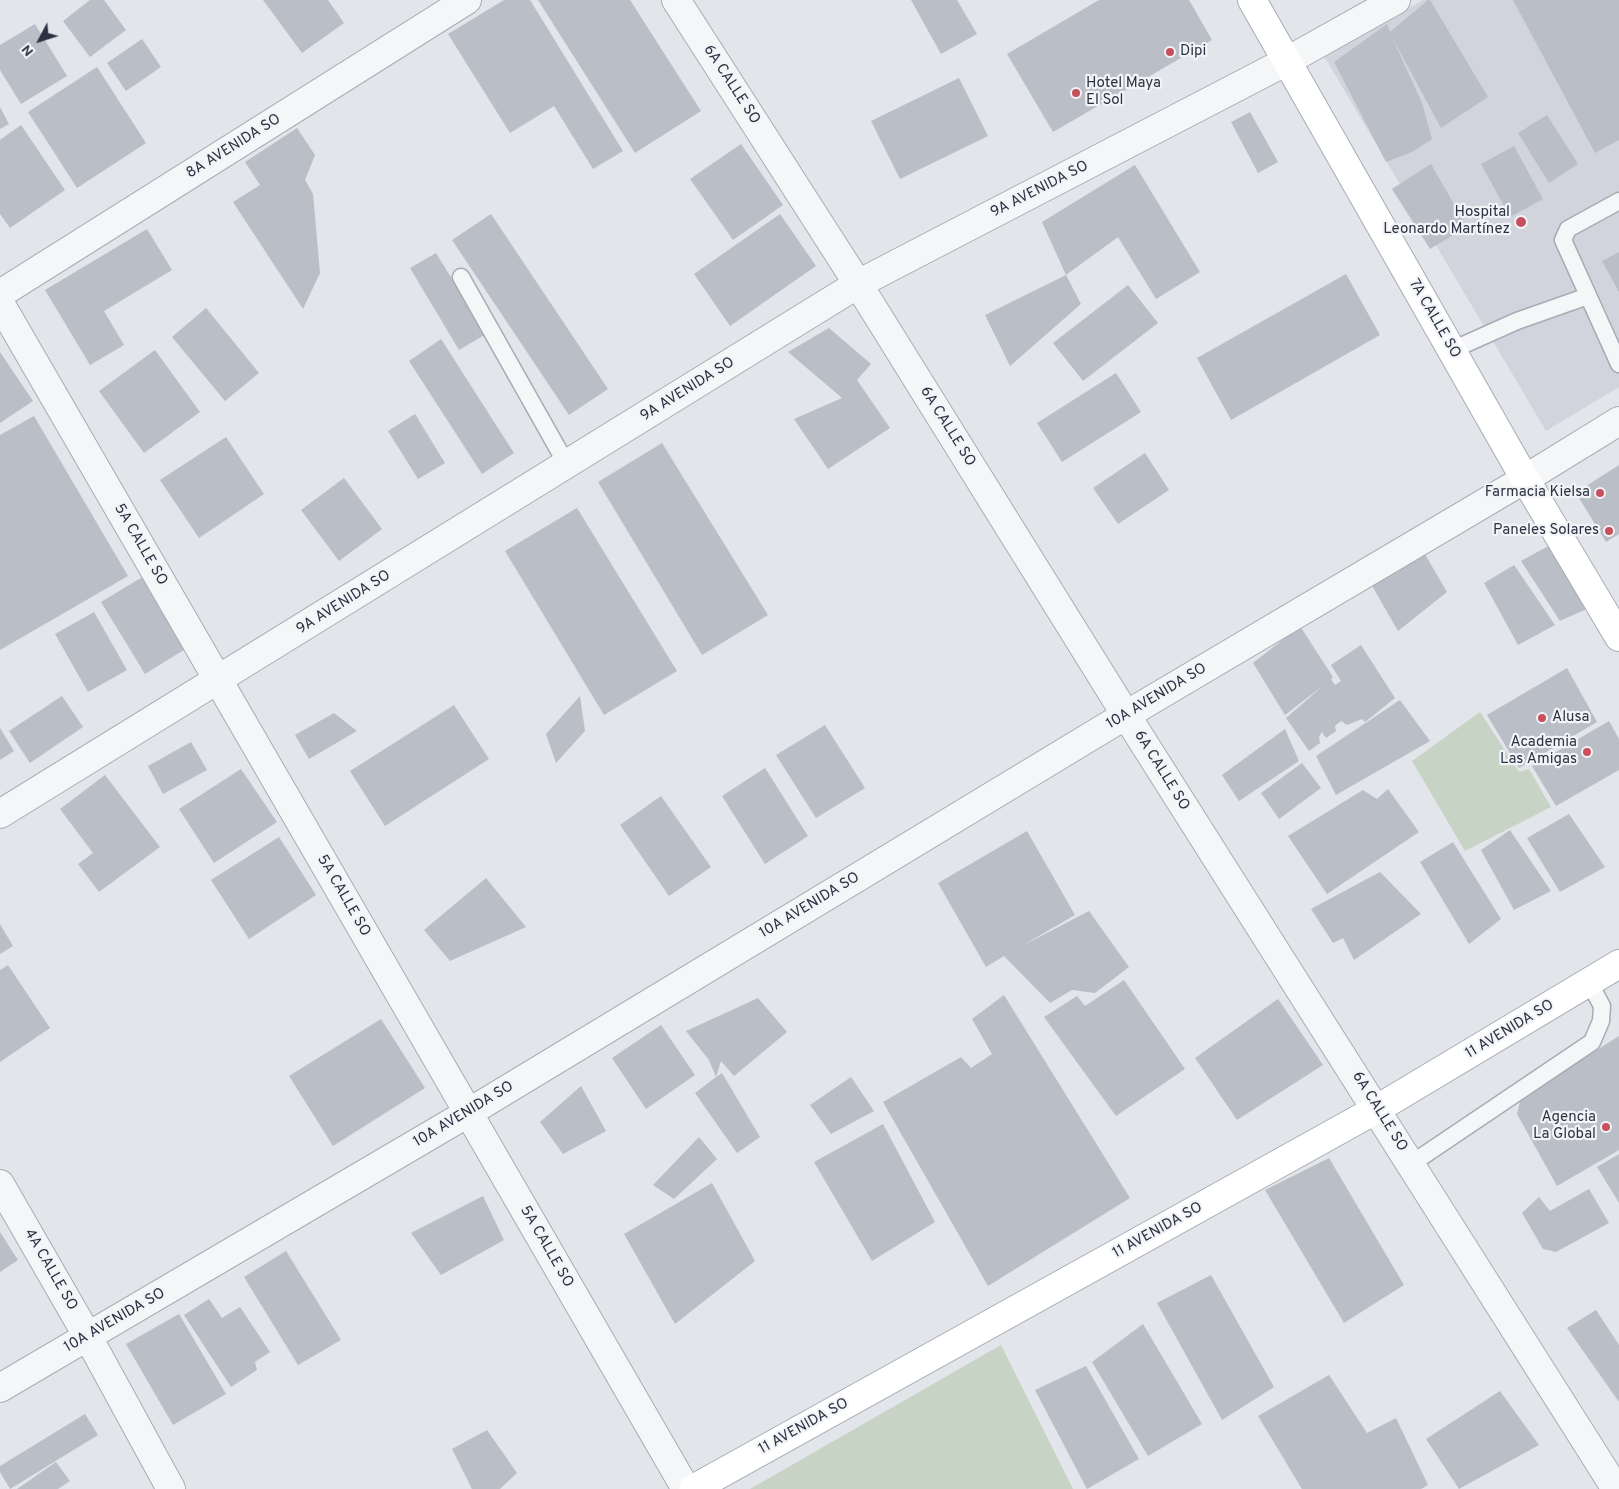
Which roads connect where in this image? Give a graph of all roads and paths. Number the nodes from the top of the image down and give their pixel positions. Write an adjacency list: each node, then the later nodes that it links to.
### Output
1 (467, 0): 9 (street, 8A AVENIDA SO)
2 (676, 0): 8 (street, 6A CALLE SO)
3 (1252, 0): 5 (street, 7A CALLE SO)
4 (1396, 0): 5 (street, 9A AVENIDA SO)
5 (1287, 61): 8 (street, 9A AVENIDA SO); 12 (street, 7A CALLE SO)
6 (1619, 201): 10 (lane)
7 (461, 277): 15 (lane)
8 (858, 284): 15 (street, 9A AVENIDA SO); 19 (street, 6A CALLE SO)
9 (0, 294)
10 (1588, 296): 12 (lane); 13 (lane)
11 (0, 303): 18 (street, 5A CALLE SO)
12 (1452, 350): 16 (street, 7A CALLE SO)
13 (1619, 364)
14 (1619, 420): 16 (street, 10A AVENIDA SO)
15 (567, 465): 18 (street, 9A AVENIDA SO)
16 (1525, 479): 17 (street, 7A CALLE SO); 19 (street, 10A AVENIDA SO)
17 (1619, 637)
18 (218, 680): 20 (street, 9A AVENIDA SO); 24 (street, 5A CALLE SO)
19 (1126, 715): 23 (street, 6A CALLE SO); 24 (street, 10A AVENIDA SO)
20 (0, 814)
21 (1619, 964): 22 (street, 11 AVENIDA SO)
22 (1589, 982): 23 (street, 11 AVENIDA SO); 25 (lane)
23 (1377, 1109): 25 (street, 6A CALLE SO); 31 (street, 11 AVENIDA SO)
24 (468, 1113): 27 (street, 10A AVENIDA SO); 30 (street, 5A CALLE SO)
25 (1411, 1164): 32 (street, 6A CALLE SO)
26 (0, 1184): 27 (street, 4A CALLE SO)
27 (88, 1337): 28 (street, 10A AVENIDA SO); 29 (street, 4A CALLE SO)
28 (0, 1388)
29 (171, 1489)
30 (686, 1489)
31 (693, 1489)
32 (1616, 1489)

